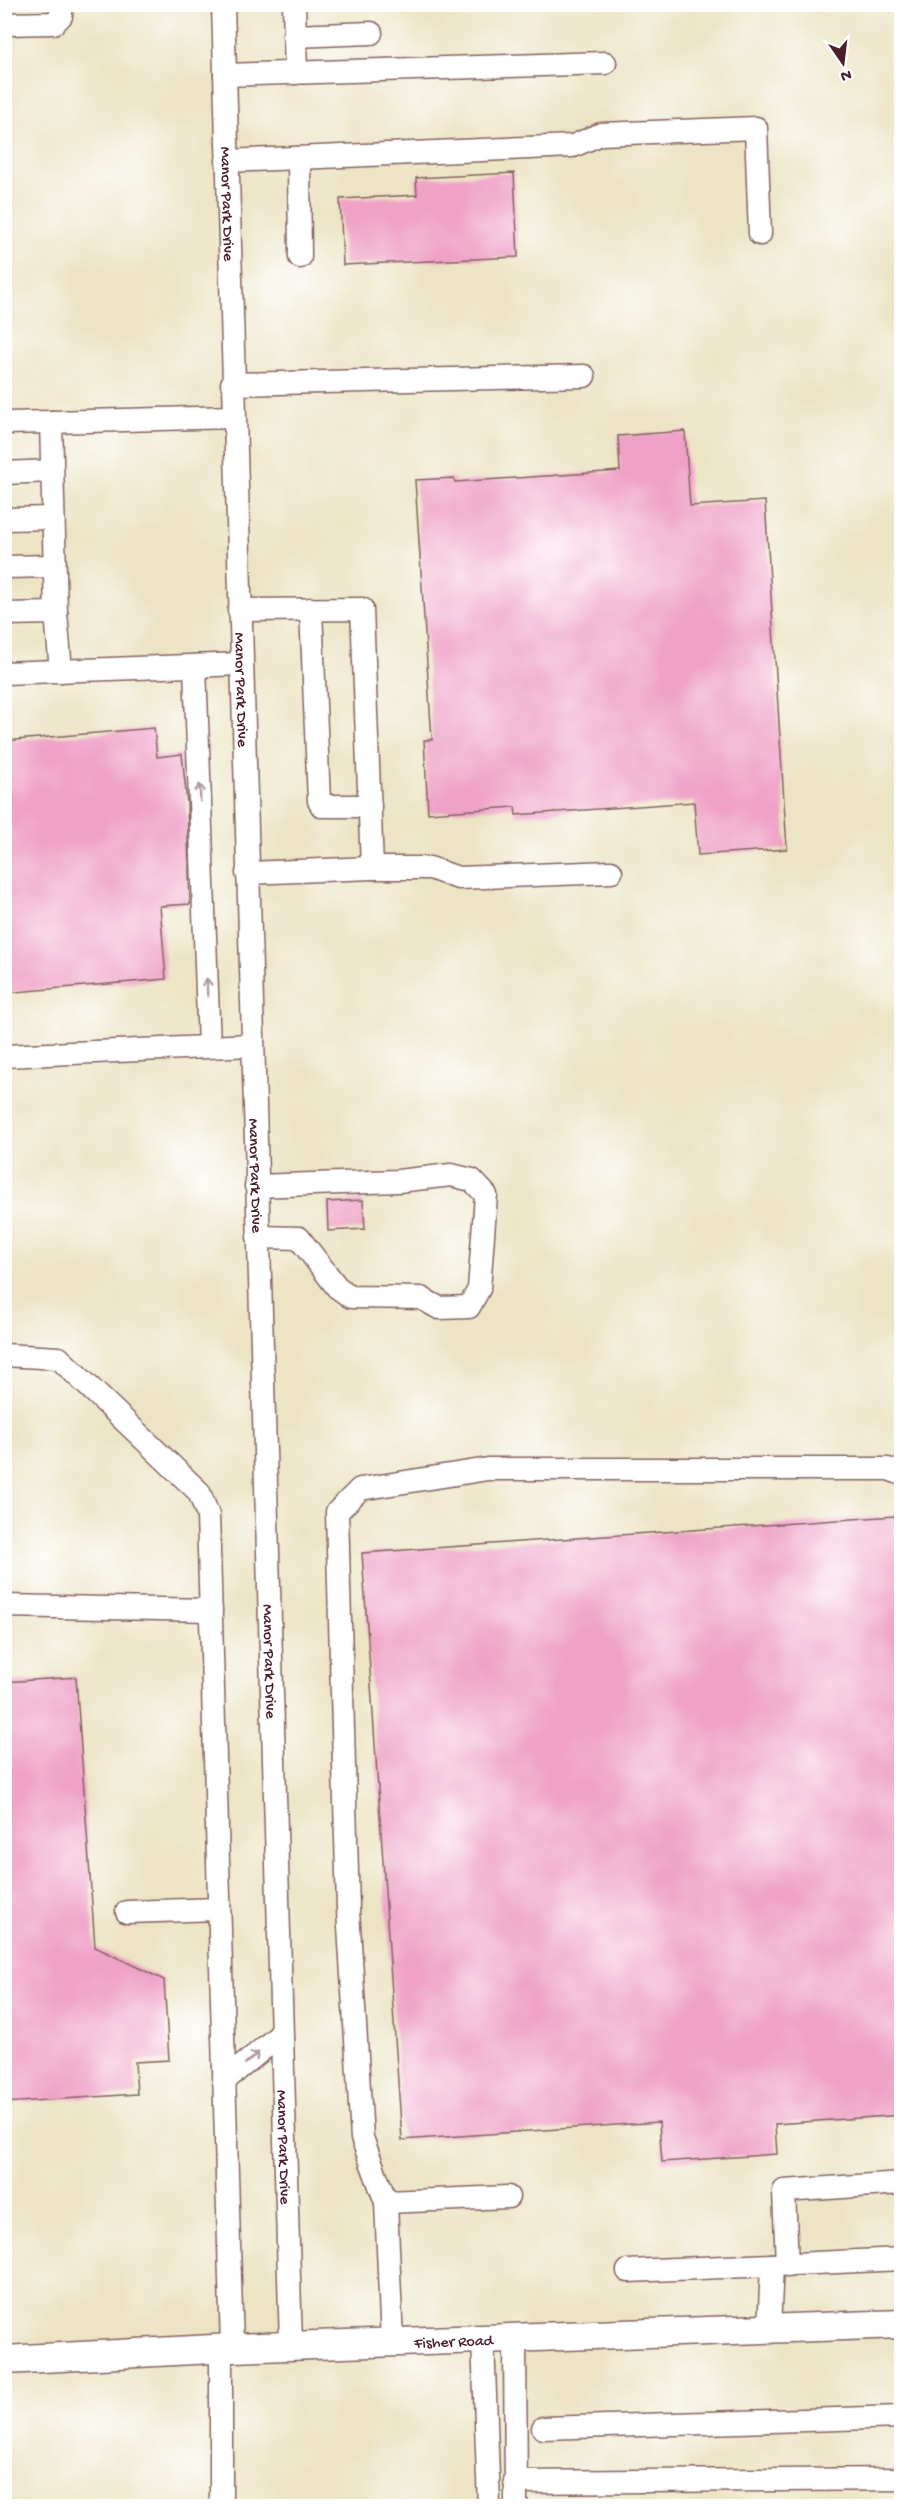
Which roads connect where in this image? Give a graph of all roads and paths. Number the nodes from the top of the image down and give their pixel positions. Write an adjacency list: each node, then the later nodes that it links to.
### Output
1 (61, 4): 4 (street)
2 (223, 4): 9 (street, Manor Park Drive)
3 (294, 4): 6 (street)
4 (4, 24)
5 (371, 33): 6 (street)
6 (294, 36): 8 (street)
7 (605, 63): 8 (street)
8 (296, 73): 9 (street)
9 (225, 75): 11 (street, Manor Park Drive)
10 (299, 158): 11 (street); 12 (street); 13 (street)
11 (227, 161): 15 (street, Manor Park Drive)
12 (760, 234)
13 (300, 257)
14 (584, 376): 15 (street)
15 (232, 384): 16 (street, Manor Park Drive)
16 (233, 417): 17 (street); 26 (street, Manor Park Drive)
17 (51, 422): 18 (street); 19 (street)
18 (4, 423)
19 (51, 471): 20 (street); 21 (street)
20 (4, 472)
21 (52, 518): 22 (street); 23 (street)
22 (4, 519)
23 (54, 566): 24 (street); 27 (street)
24 (4, 567)
25 (310, 609): 26 (street); 33 (street); 33 (street)
26 (239, 610): 29 (street, Manor Park Drive)
27 (56, 613): 28 (street); 31 (street)
28 (4, 614)
29 (241, 664): 30 (street); 36 (street, Manor Park Drive)
30 (195, 666): 31 (street); 38 (street, one-way to 30)
31 (61, 671): 32 (street)
32 (4, 673)
33 (370, 806): 34 (street)
34 (372, 868): 35 (street); 36 (street)
35 (610, 872)
36 (247, 873): 37 (street, Manor Park Drive)
37 (252, 1045): 38 (street); 40 (street, Manor Park Drive)
38 (209, 1046): 39 (street)
39 (4, 1056)
40 (256, 1186): 41 (street, Manor Park Drive); 41 (street)
41 (258, 1237): 48 (street, Manor Park Drive)
42 (4, 1355): 45 (street)
43 (902, 1474): 52 (street)
44 (4, 1605): 45 (street)
45 (211, 1610): 46 (street)
46 (219, 1909): 47 (street); 49 (street)
47 (127, 1912)
48 (280, 2034): 49 (street, one-way to 48); 61 (street, Manor Park Drive)
49 (224, 2081): 62 (street)
50 (902, 2183): 54 (street)
51 (507, 2197): 52 (street)
52 (386, 2202): 60 (street)
53 (902, 2259): 54 (street)
54 (779, 2265): 55 (street); 57 (street)
55 (628, 2271)
56 (902, 2324): 57 (main road, Fisher Road)
57 (769, 2330): 58 (main road, Fisher Road)
58 (515, 2338): 59 (main road, Fisher Road); 67 (street)
59 (483, 2339): 60 (main road, Fisher Road); 69 (street)
60 (392, 2343): 61 (main road, Fisher Road)
61 (291, 2346): 62 (main road, Fisher Road)
62 (227, 2349): 63 (main road, Fisher Road); 68 (street)
63 (4, 2360)
64 (902, 2417): 65 (street)
65 (543, 2428)
66 (902, 2479): 67 (street)
67 (515, 2482): 70 (street)
68 (221, 2506)
69 (489, 2506)
70 (516, 2506)

